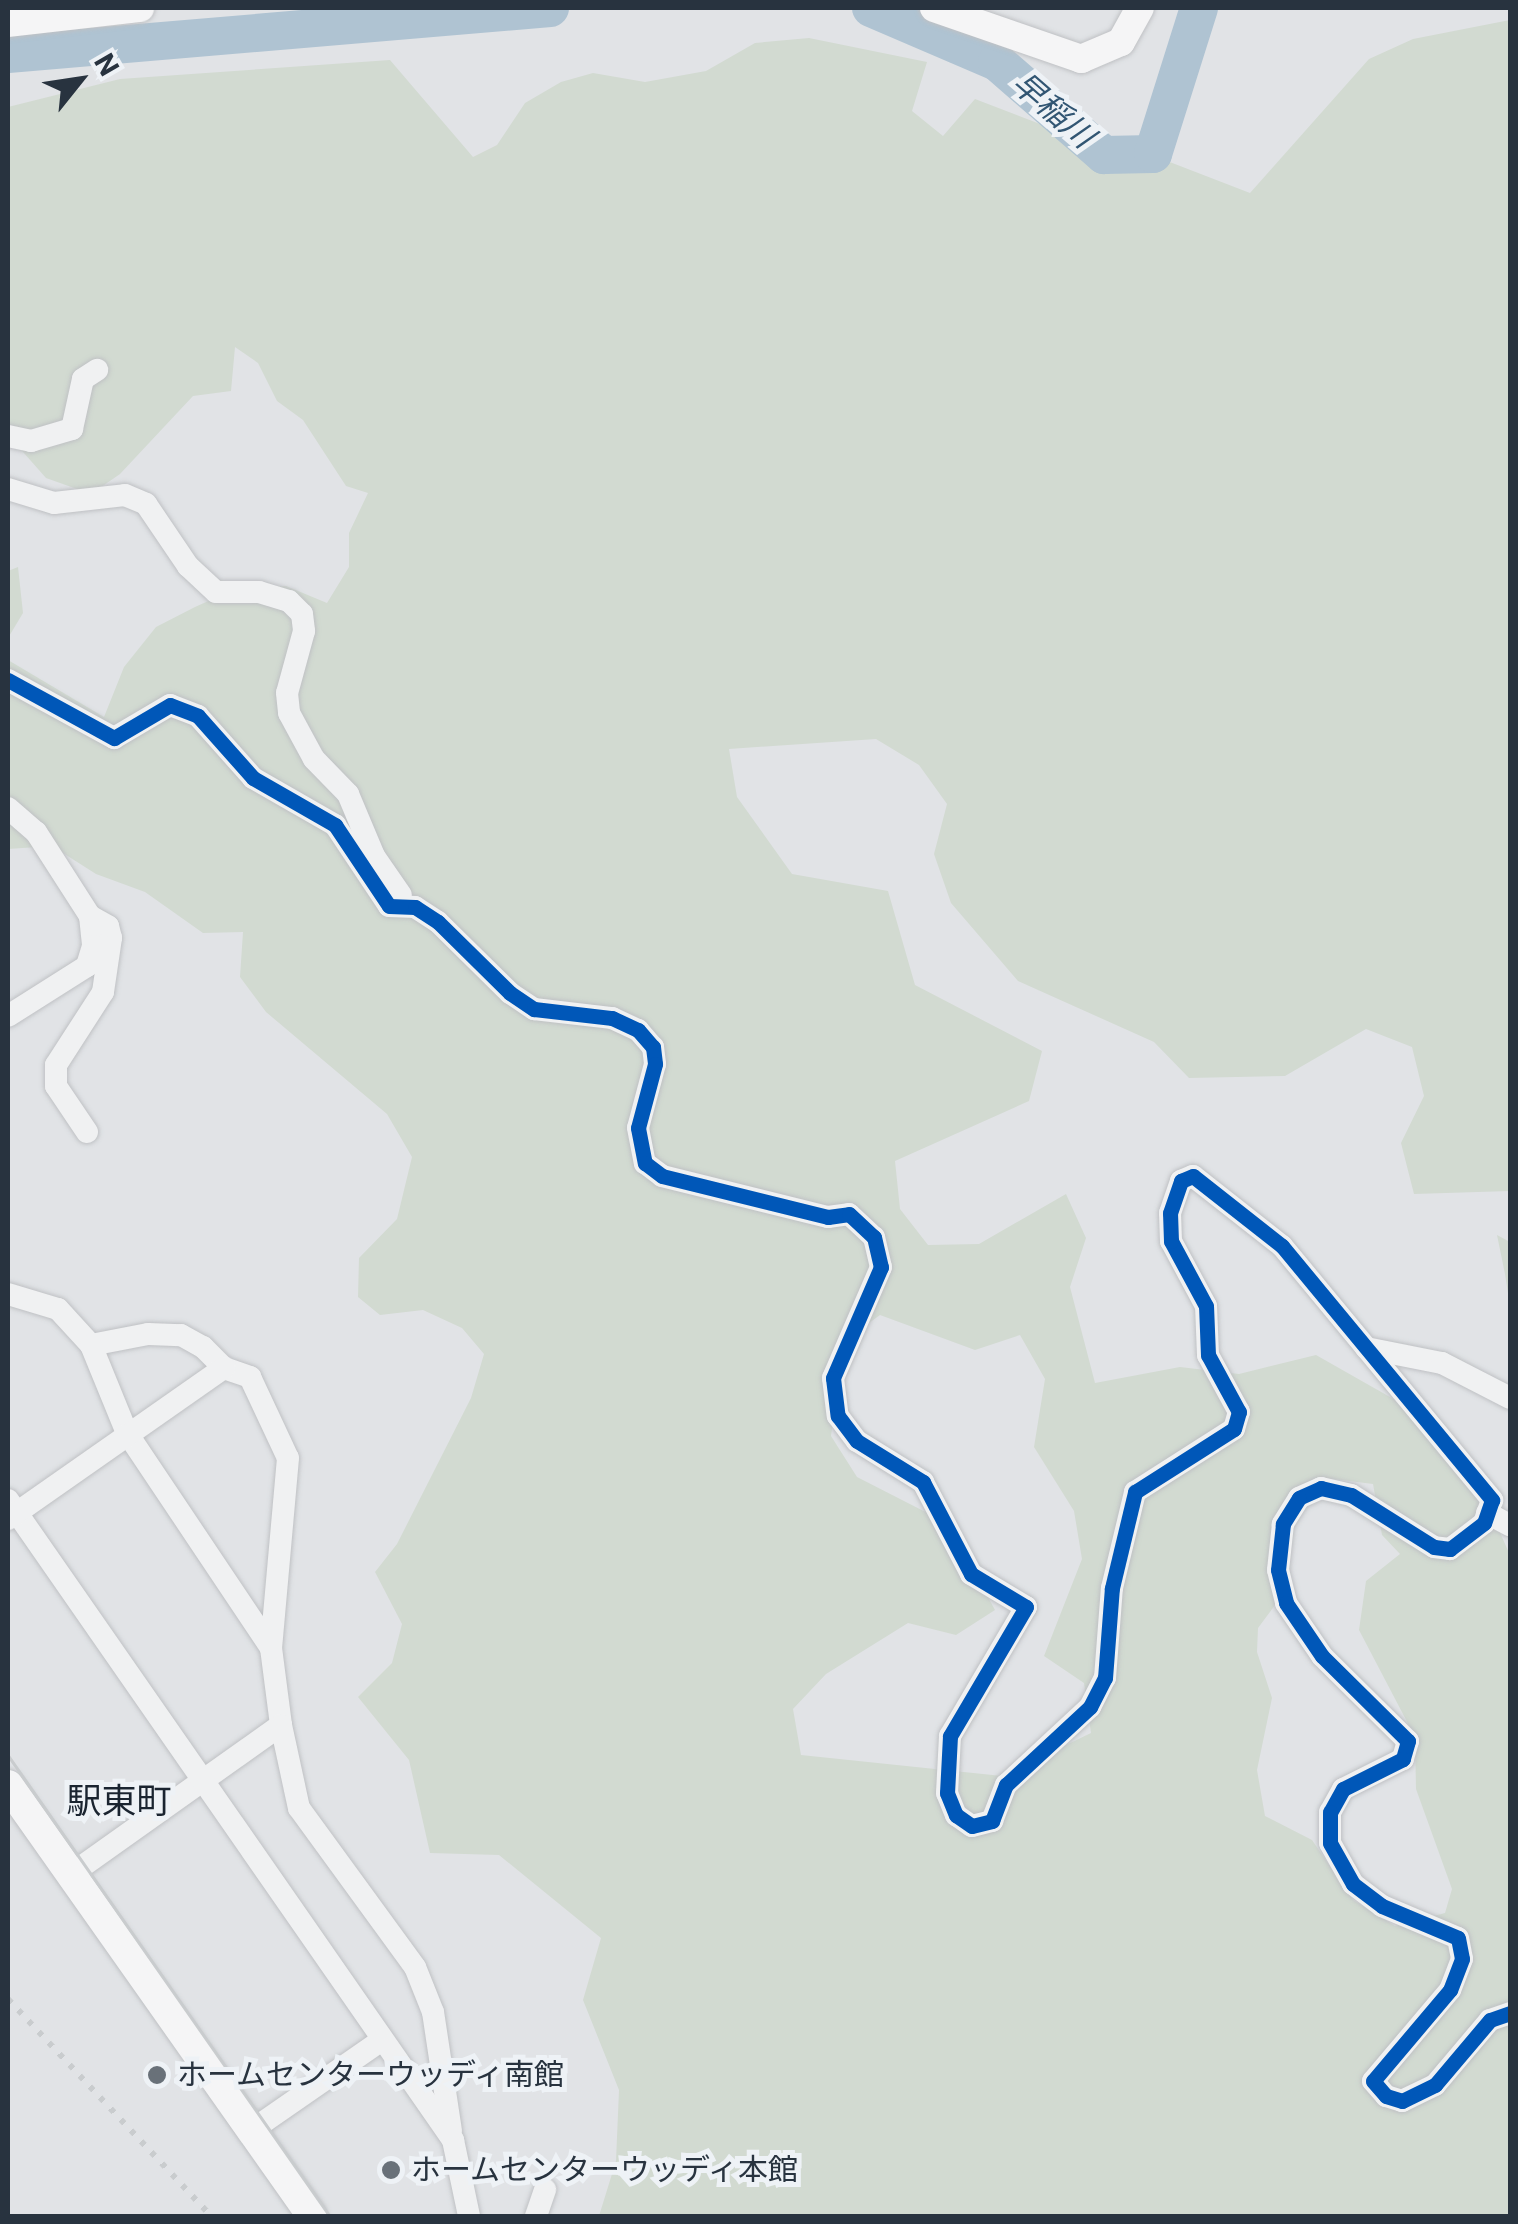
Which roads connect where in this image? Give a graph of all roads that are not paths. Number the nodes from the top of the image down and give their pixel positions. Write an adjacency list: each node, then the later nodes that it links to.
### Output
1 (123, 8): 4 (main road)
2 (934, 8): 3 (main road)
3 (1140, 8)
4 (8, 23)
5 (97, 370): 6 (street)
6 (8, 436)
7 (8, 489): 10 (street)
8 (8, 680): 10 (street)
9 (8, 808): 11 (street)
10 (415, 908): 16 (street)
11 (90, 916): 12 (street); 13 (street)
12 (8, 1016)
13 (87, 1132)
14 (8, 1294): 15 (street)
15 (90, 1346): 17 (street); 19 (street)
16 (1366, 1348): 18 (street); 21 (street)
17 (224, 1368): 19 (street); 23 (street)
18 (1510, 1398)
19 (128, 1433): 20 (street); 23 (street)
20 (10, 1511): 25 (street)
21 (1488, 1513): 22 (street); 28 (street)
22 (1510, 1525)
23 (271, 1648): 24 (street)
24 (280, 1725): 25 (street); 31 (street)
25 (202, 1780): 27 (street); 29 (street)
26 (8, 1785): 27 (highway)
27 (70, 1875): 30 (highway)
28 (1510, 2013)
29 (382, 2040): 30 (street); 31 (street)
30 (252, 2130): 33 (highway)
31 (453, 2140): 34 (street)
32 (545, 2190): 35 (street)
33 (312, 2216)
34 (468, 2216)
35 (536, 2216)

